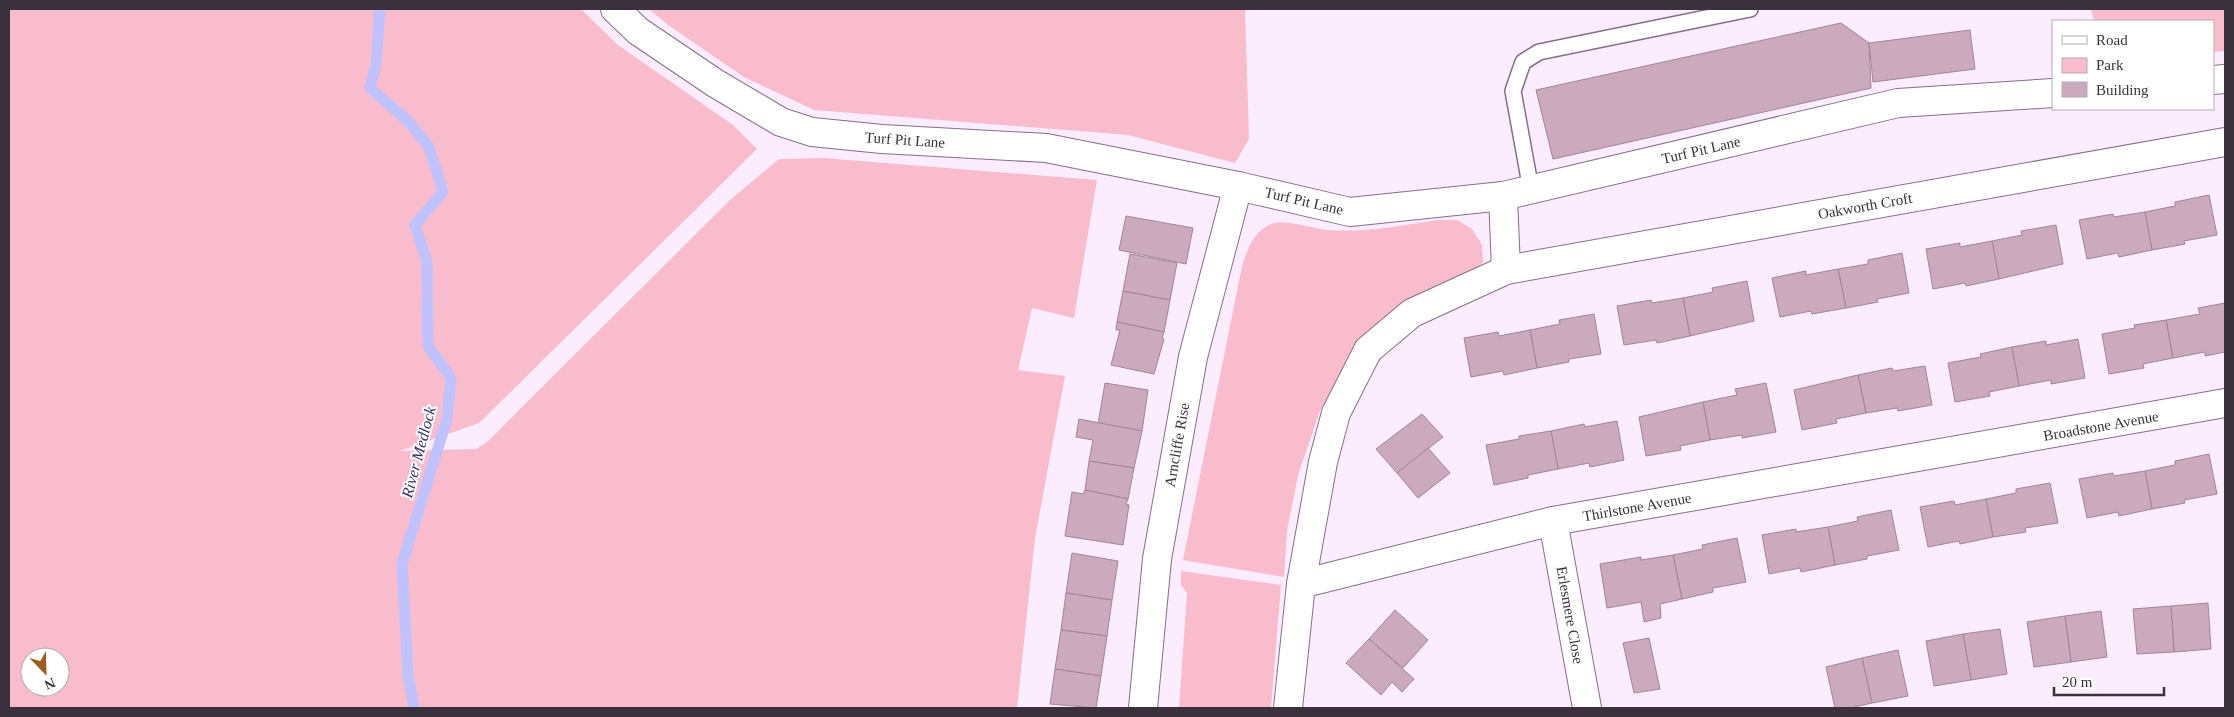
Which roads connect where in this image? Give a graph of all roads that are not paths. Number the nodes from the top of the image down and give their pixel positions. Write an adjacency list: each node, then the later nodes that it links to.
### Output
1 (615, 9): 5 (street, Turf Pit Lane)
2 (1750, 9): 6 (lane)
3 (2052, 93): 6 (street, Turf Pit Lane)
4 (2225, 142): 8 (street, Oakworth Croft)
5 (1238, 186): 7 (street, Turf Pit Lane); 13 (street, Arncliffe Rise)
6 (1531, 190): 7 (street, Turf Pit Lane)
7 (1503, 196): 8 (street)
8 (1506, 270): 12 (street, Oakworth Croft)
9 (2225, 403): 10 (street, Broadstone Avenue)
10 (1976, 448): 11 (street, Thirlstone Avenue)
11 (1553, 521): 12 (street, Thirlstone Avenue); 15 (street, Erlesmere Close)
12 (1301, 584): 14 (street)
13 (1143, 708)
14 (1288, 708)
15 (1586, 708)

